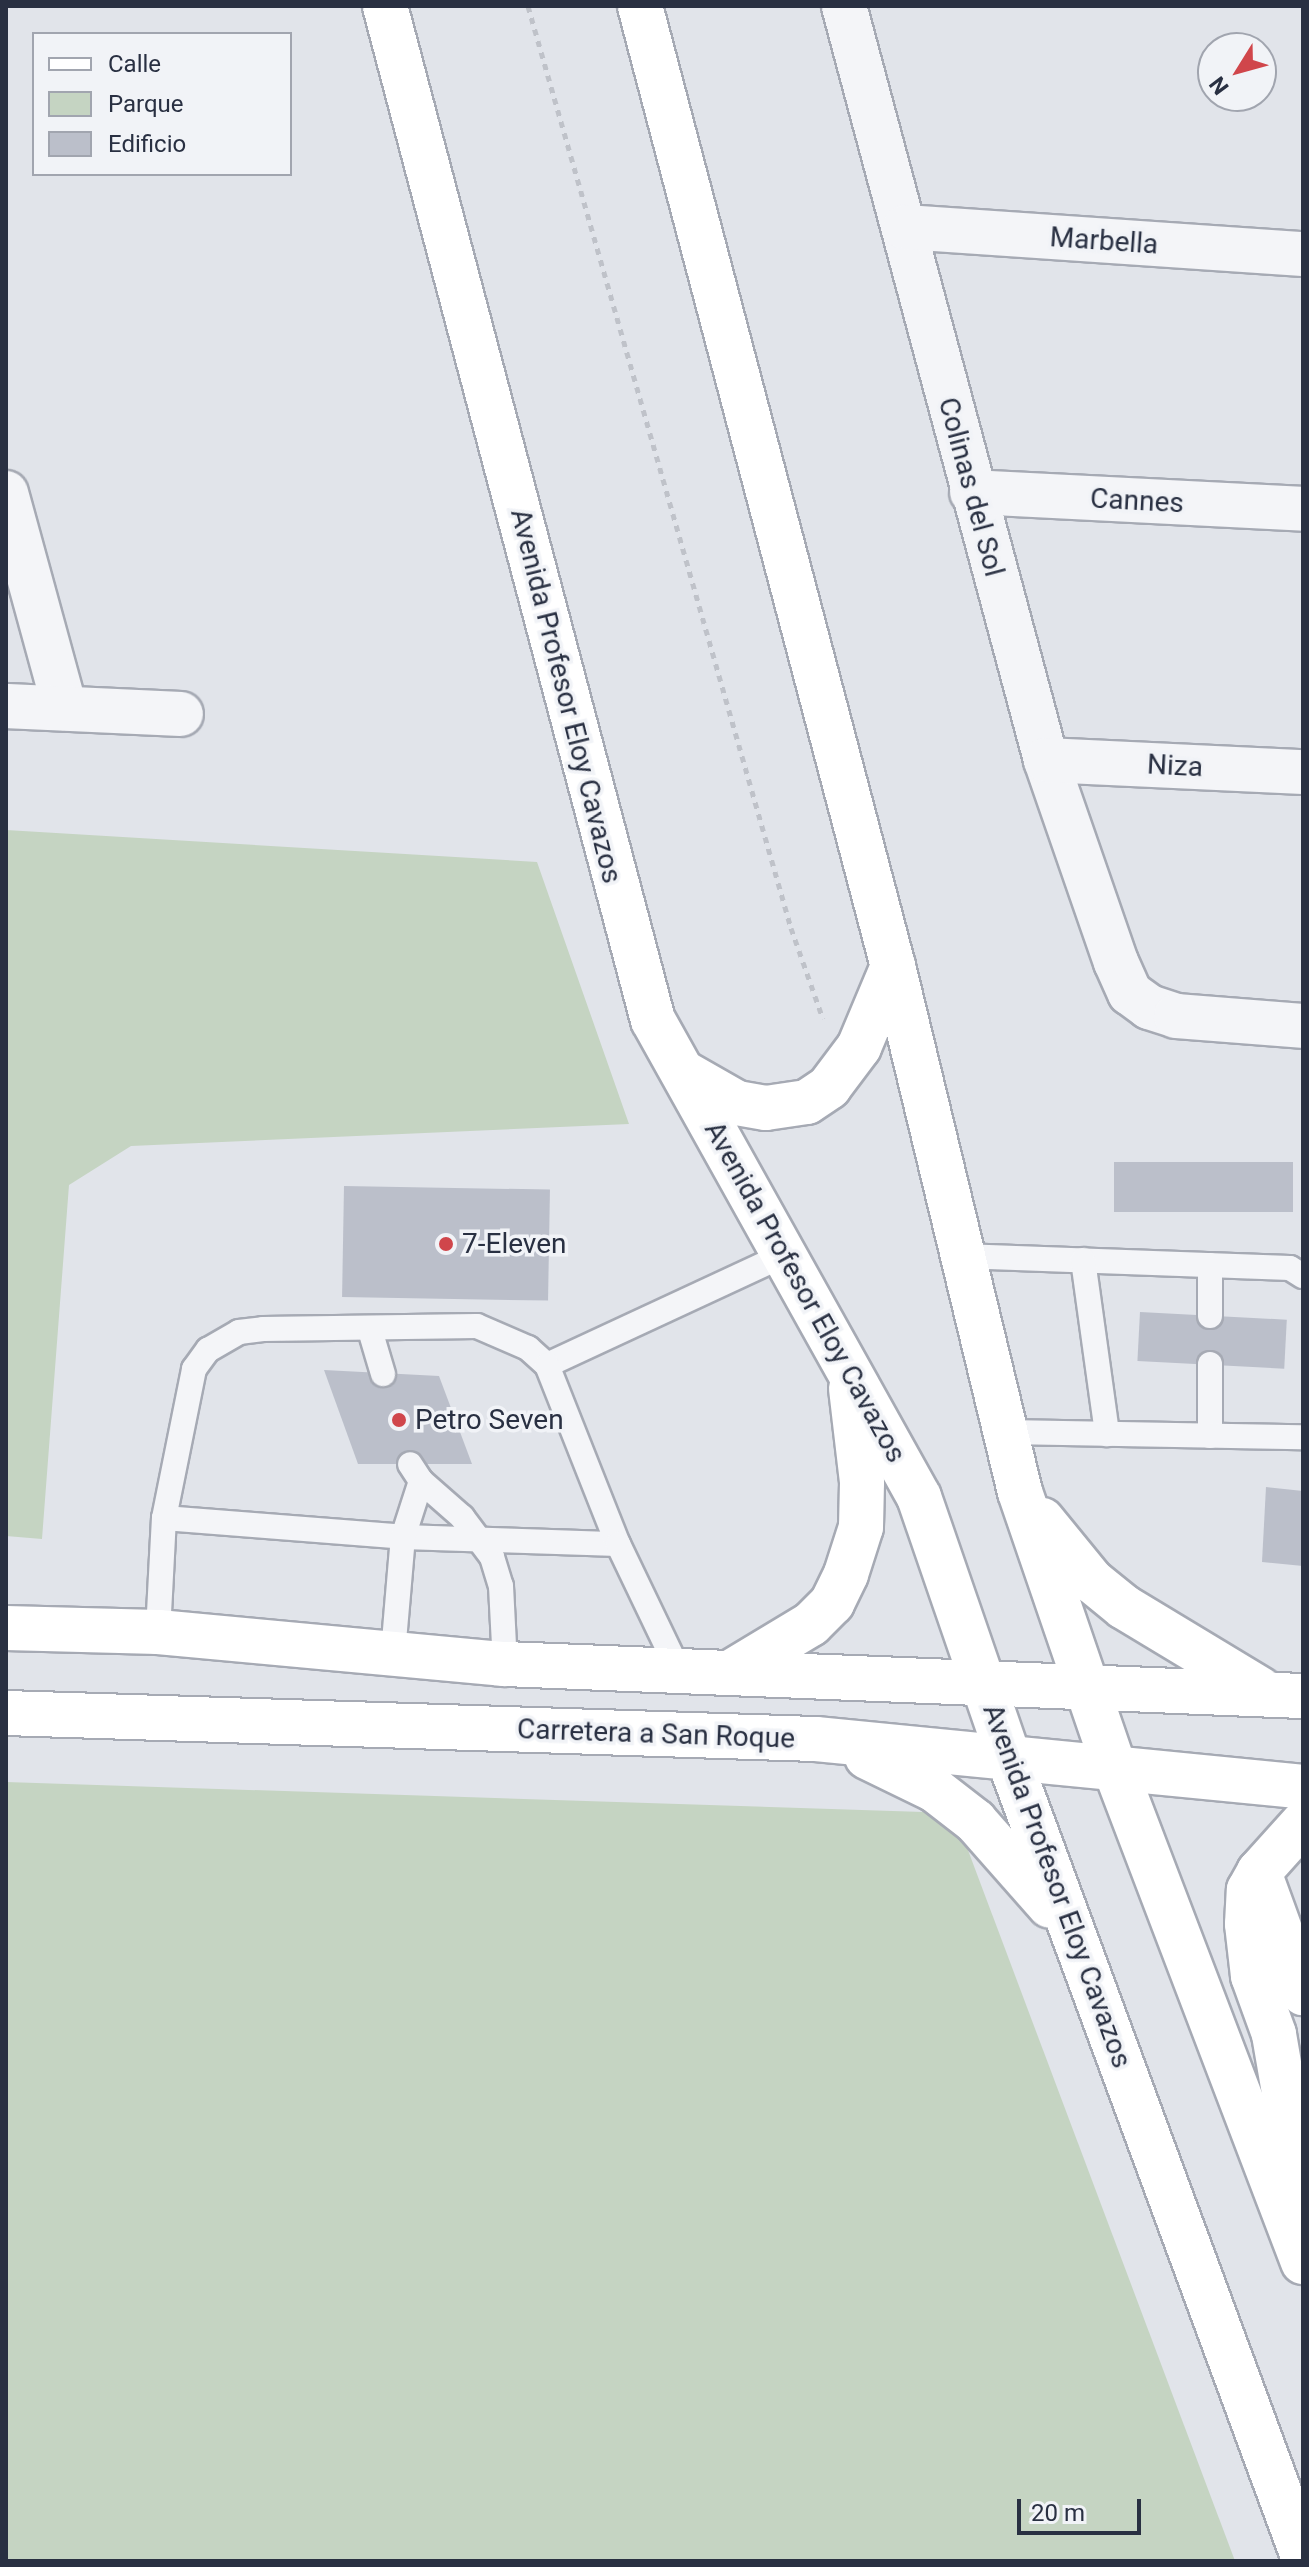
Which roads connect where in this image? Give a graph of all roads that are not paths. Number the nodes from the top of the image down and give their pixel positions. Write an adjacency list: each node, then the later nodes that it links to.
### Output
1 (385, 6): 16 (main road, Avenida Profesor Eloy Cavazos)
2 (640, 6): 14 (main road)
3 (844, 6): 4 (street, Colinas del Sol)
4 (905, 227): 5 (street, Marbella); 6 (street, Colinas del Sol)
5 (1303, 254)
6 (972, 492): 8 (street, Cannes); 12 (street, Colinas del Sol)
7 (6, 493): 10 (street)
8 (1303, 509)
9 (6, 706): 10 (street)
10 (65, 708): 11 (street)
11 (181, 714)
12 (1046, 760): 13 (street, Niza); 15 (street, Colinas del Sol)
13 (1303, 772)
14 (893, 966): 16 (main road); 18 (main road)
15 (1303, 1026)
16 (686, 1074): 17 (main road, Avenida Profesor Eloy Cavazos)
17 (782, 1256): 25 (lane); 26 (main road, Avenida Profesor Eloy Cavazos)
18 (961, 1256): 19 (lane); 28 (main road)
19 (1083, 1260): 20 (lane); 29 (lane)
20 (1210, 1265): 21 (lane); 22 (lane)
21 (1303, 1276)
22 (1210, 1316)
23 (370, 1330): 25 (lane); 27 (lane); 33 (lane)
24 (1210, 1364): 30 (lane)
25 (547, 1365): 36 (lane)
26 (847, 1367): 42 (main road); 43 (main road, Avenida Profesor Eloy Cavazos)
27 (383, 1374)
28 (1005, 1432): 29 (lane); 32 (main road)
29 (1107, 1434): 30 (lane)
30 (1210, 1436): 31 (lane)
31 (1303, 1437)
32 (1020, 1492): 44 (main road); 45 (main road)
33 (164, 1518): 34 (lane); 38 (lane)
34 (403, 1537): 35 (lane); 35 (lane); 39 (lane)
35 (480, 1538): 36 (lane); 40 (lane)
36 (618, 1544): 41 (lane)
37 (6, 1628): 38 (main road)
38 (158, 1632): 39 (main road)
39 (393, 1653): 40 (main road)
40 (505, 1664): 41 (main road)
41 (677, 1667): 42 (main road)
42 (731, 1672): 43 (main road)
43 (983, 1683): 44 (main road); 48 (main road, Avenida Profesor Eloy Cavazos)
44 (1087, 1688): 45 (main road); 49 (main road)
45 (1286, 1695)
46 (6, 1713): 47 (main road, Carretera a San Roque)
47 (816, 1739): 48 (main road, Carretera a San Roque); 54 (main road)
48 (1010, 1762): 49 (main road, Carretera a San Roque); 54 (main road, Avenida Profesor Eloy Cavazos)
49 (1114, 1766): 50 (main road, Carretera a San Roque); 55 (main road)
50 (1303, 1787)
51 (1303, 1823): 52 (main road)
52 (1259, 1872): 53 (main road); 55 (main road)
53 (1303, 1993)
54 (1097, 1995): 56 (main road, Avenida Profesor Eloy Cavazos)
55 (1300, 2253)
56 (1303, 2556)

